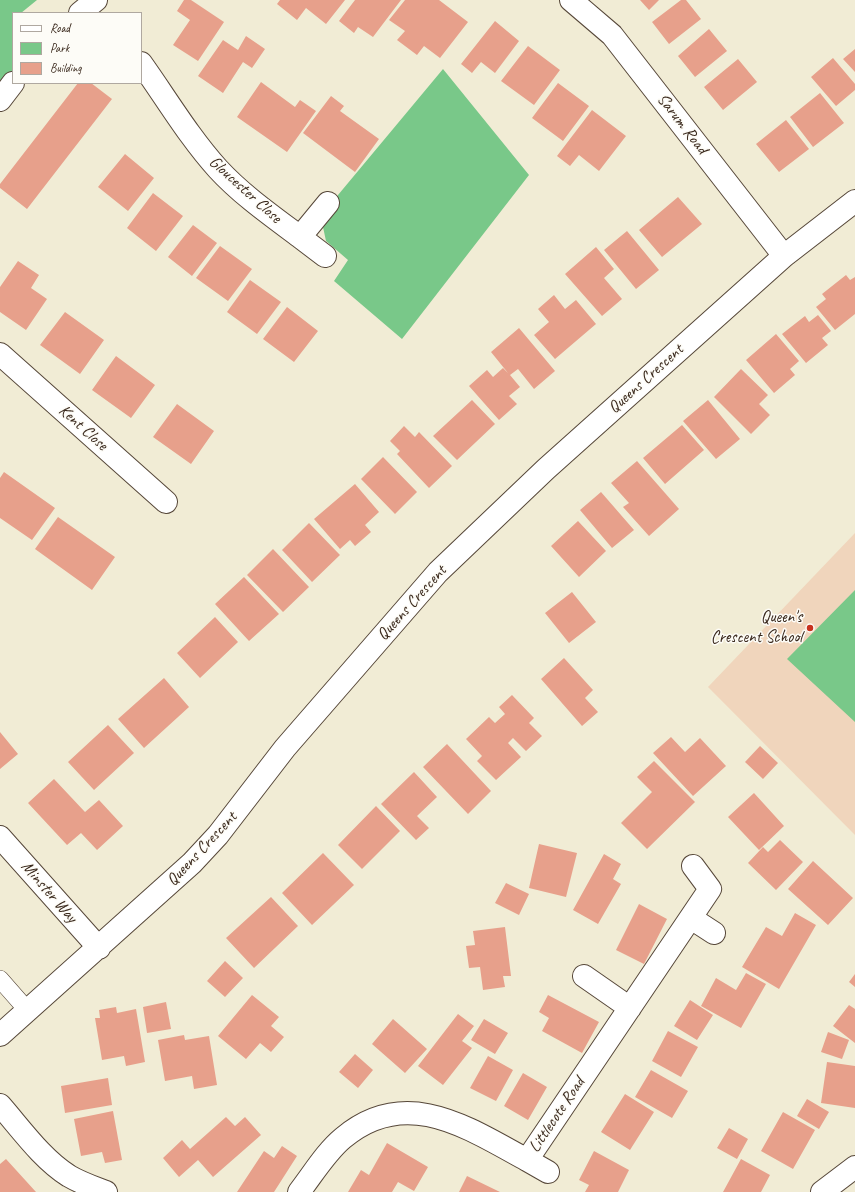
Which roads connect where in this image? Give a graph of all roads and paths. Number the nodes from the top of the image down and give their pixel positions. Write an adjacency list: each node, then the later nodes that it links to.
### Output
1 (96, 0): 3 (street); 4 (street)
2 (571, 0): 12 (street, Sarum Road)
3 (81, 12)
4 (105, 12)
5 (142, 64): 10 (street, Gloucester Close)
6 (12, 84): 7 (street)
7 (0, 100)
8 (855, 201): 12 (street, Queens Crescent)
9 (328, 203): 10 (street)
10 (300, 237): 11 (street, Gloucester Close)
11 (325, 256)
12 (784, 256): 19 (street, Queens Crescent)
13 (0, 354): 14 (street, Kent Close)
14 (166, 502)
15 (0, 837): 19 (street, Minster Way)
16 (693, 866): 17 (street, Littlecote Road)
17 (691, 918): 18 (street); 22 (street, Littlecote Road)
18 (714, 933)
19 (98, 948): 23 (street, Queens Crescent)
20 (584, 976): 22 (street)
21 (0, 979): 23 (lane)
22 (630, 1008): 26 (street, Littlecote Road)
23 (28, 1011): 24 (street, Queens Crescent)
24 (0, 1035)
25 (0, 1105): 29 (street)
26 (527, 1160): 28 (street); 30 (street, Littlecote Road)
27 (855, 1167): 31 (street)
28 (548, 1172)
29 (106, 1192)
30 (299, 1192)
31 (822, 1192)

